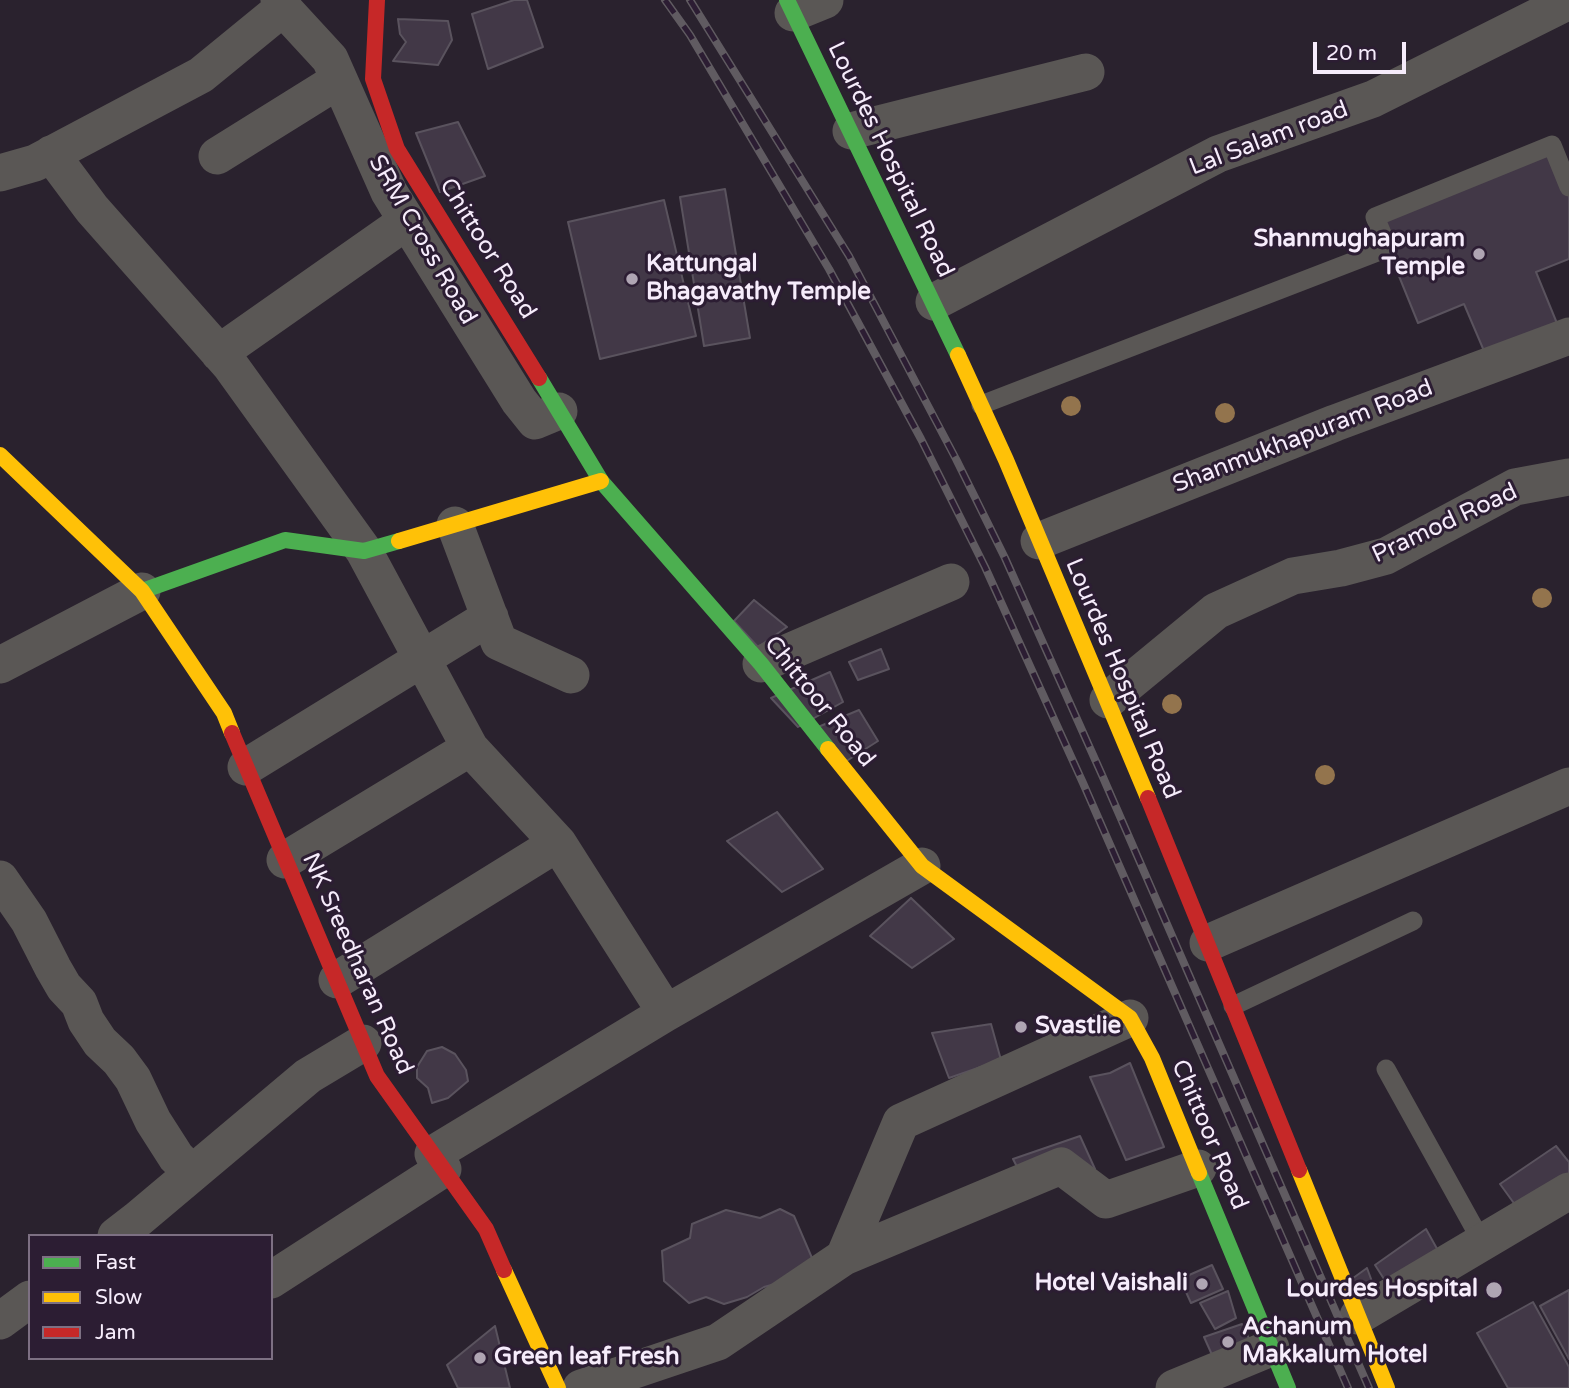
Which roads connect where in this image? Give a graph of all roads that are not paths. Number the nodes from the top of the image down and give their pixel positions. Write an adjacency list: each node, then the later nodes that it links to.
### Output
1 (377, 0): 16 (street, Chittoor Road)
2 (1569, 1): 13 (street, Lal Salam road)
3 (281, 4): 6 (street, SRM Cross Road); 8 (street)
4 (802, 4): 7 (street, Lourdes Hospital Road)
5 (1086, 72): 7 (street)
6 (339, 80): 9 (street); 12 (street, SRM Cross Road)
7 (850, 131): 13 (street, Lourdes Hospital Road)
8 (51, 154): 10 (street); 15 (street)
9 (217, 156)
10 (0, 173)
11 (1569, 187): 17 (lane)
12 (407, 220): 15 (street); 16 (street, SRM Cross Road)
13 (934, 302): 17 (street, Lourdes Hospital Road)
14 (1569, 336): 22 (street, Shanmukhapuram Road)
15 (219, 353): 23 (street)
16 (556, 405): 20 (street, Chittoor Road)
17 (981, 405): 22 (street, Lourdes Hospital Road)
18 (0, 455): 25 (street, NK Sreedharan Road)
19 (1569, 477): 31 (street, Pramod Road)
20 (600, 481): 21 (street); 28 (street, Chittoor Road)
21 (454, 525): 23 (street); 26 (street)
22 (1039, 541): 31 (street, Lourdes Hospital Road)
23 (364, 551): 25 (street); 27 (street)
24 (951, 582): 28 (street)
25 (142, 591): 29 (street); 33 (street, NK Sreedharan Road)
26 (490, 617): 27 (street); 30 (street)
27 (421, 659): 32 (street); 33 (street)
28 (761, 664): 37 (street, Chittoor Road)
29 (0, 665)
30 (571, 675)
31 (1108, 700): 40 (street, Lourdes Hospital Road)
32 (470, 748): 35 (street); 36 (street)
33 (246, 767): 36 (street, NK Sreedharan Road)
34 (1569, 786): 40 (street)
35 (558, 843): 41 (street); 43 (street)
36 (285, 860): 41 (street, NK Sreedharan Road)
37 (922, 866): 43 (street); 44 (street, Chittoor Road)
38 (0, 878): 49 (street)
39 (1413, 921): 42 (lane)
40 (1208, 943): 42 (street, Lourdes Hospital Road)
41 (337, 980): 45 (street, NK Sreedharan Road)
42 (1233, 1006): 56 (street, Lourdes Hospital Road)
43 (666, 1013): 47 (street)
44 (1130, 1018): 48 (street, Chittoor Road); 53 (street)
45 (363, 1043): 47 (street, NK Sreedharan Road); 49 (street)
46 (1386, 1069): 52 (lane)
47 (438, 1162): 54 (street); 59 (street, NK Sreedharan Road)
48 (1198, 1168): 53 (street); 58 (street, Chittoor Road)
49 (192, 1173): 51 (street)
50 (1569, 1191): 52 (street)
51 (118, 1234)
52 (1482, 1242): 56 (street)
53 (844, 1257): 60 (street)
54 (273, 1279)
55 (28, 1300): 57 (street)
56 (1358, 1316): 63 (street, Lourdes Hospital Road)
57 (0, 1321)
58 (1271, 1348): 61 (street); 62 (street, Chittoor Road)
59 (558, 1388)
60 (581, 1388)
61 (1174, 1388)
62 (1288, 1388)
63 (1387, 1388)

